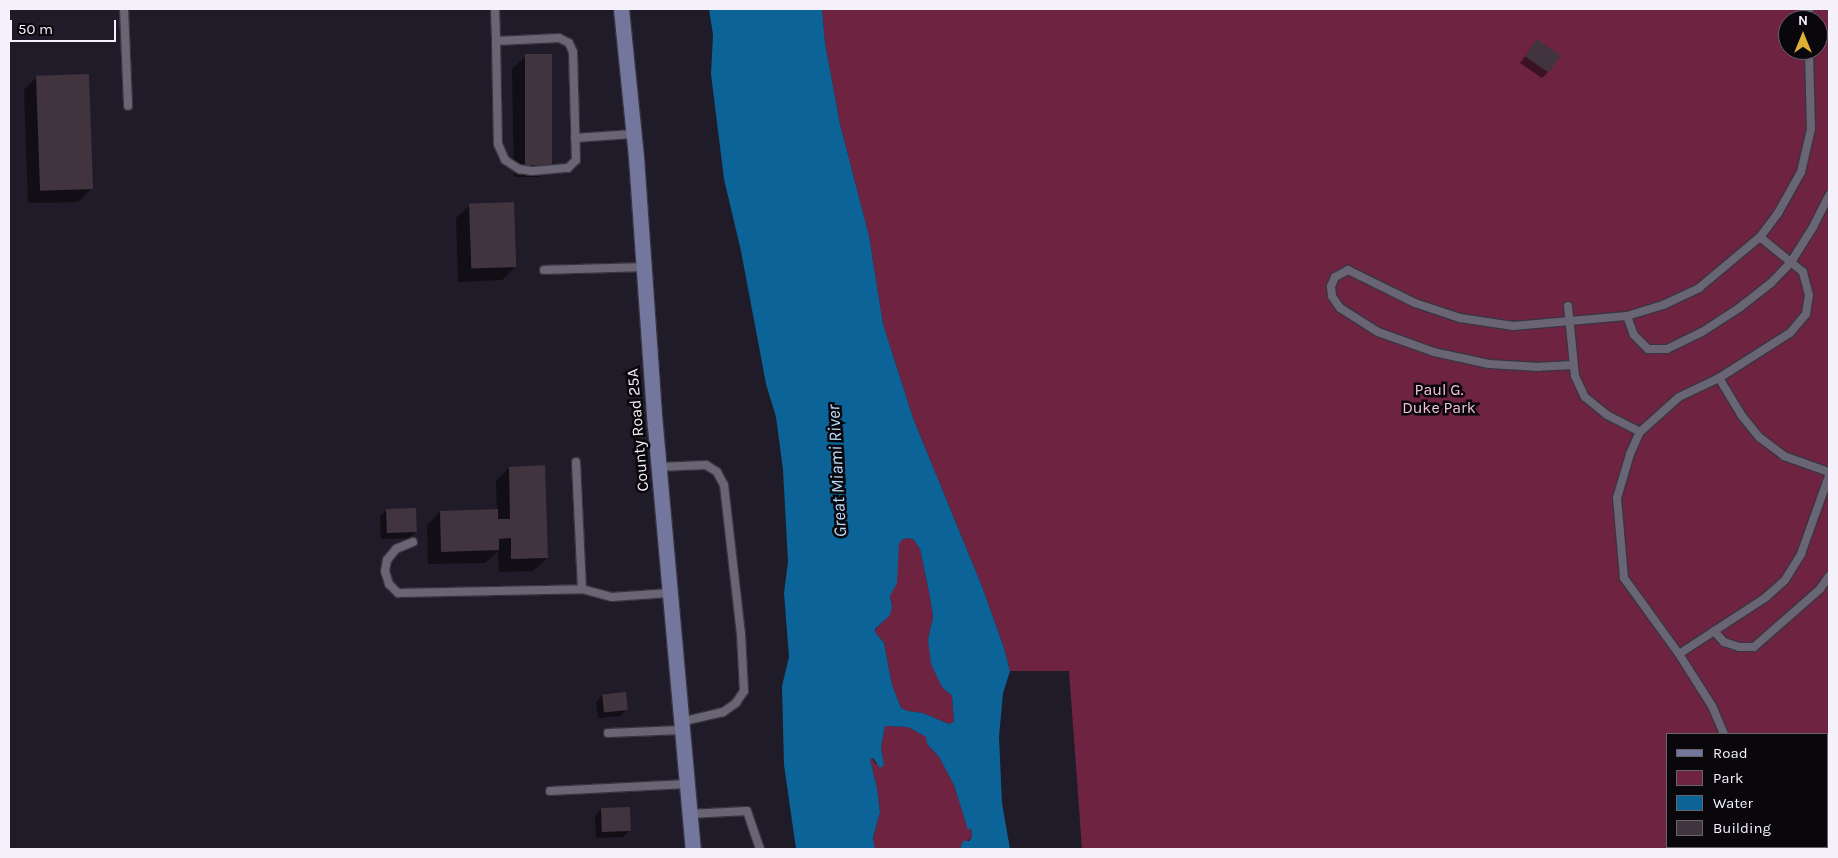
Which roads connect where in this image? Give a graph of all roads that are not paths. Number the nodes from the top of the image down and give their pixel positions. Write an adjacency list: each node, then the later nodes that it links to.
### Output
1 (124, 9): 6 (lane)
2 (495, 9): 4 (lane)
3 (621, 9): 7 (main road, County Road 25A)
4 (496, 41): 8 (lane); 8 (lane)
5 (1809, 60): 10 (lane)
6 (128, 106)
7 (633, 134): 8 (lane); 12 (main road, County Road 25A)
8 (575, 138)
9 (1829, 194): 11 (lane)
10 (1760, 237): 11 (lane); 15 (lane)
11 (1791, 262): 15 (lane); 18 (lane)
12 (644, 267): 13 (lane); 21 (main road, County Road 25A)
13 (544, 270)
14 (1568, 306): 16 (lane)
15 (1627, 316): 16 (lane)
16 (1569, 323): 17 (lane); 17 (lane)
17 (1574, 365): 19 (lane)
18 (1719, 378): 19 (lane); 22 (lane)
19 (1640, 432): 28 (lane)
20 (576, 462): 25 (lane)
21 (658, 467): 26 (main road, County Road 25A); 29 (lane)
22 (1829, 474): 27 (lane)
23 (414, 542): 25 (lane)
24 (1829, 576): 27 (lane)
25 (582, 589): 26 (lane)
26 (670, 593): 29 (main road, County Road 25A)
27 (1714, 631): 28 (lane)
28 (1679, 654): 31 (lane)
29 (682, 726): 30 (lane); 32 (main road, County Road 25A)
30 (608, 733)
31 (1724, 733)
32 (687, 784): 33 (lane); 34 (main road, County Road 25A)
33 (550, 791)
34 (689, 814): 35 (main road, County Road 25A); 36 (lane)
35 (693, 849)
36 (760, 849)

